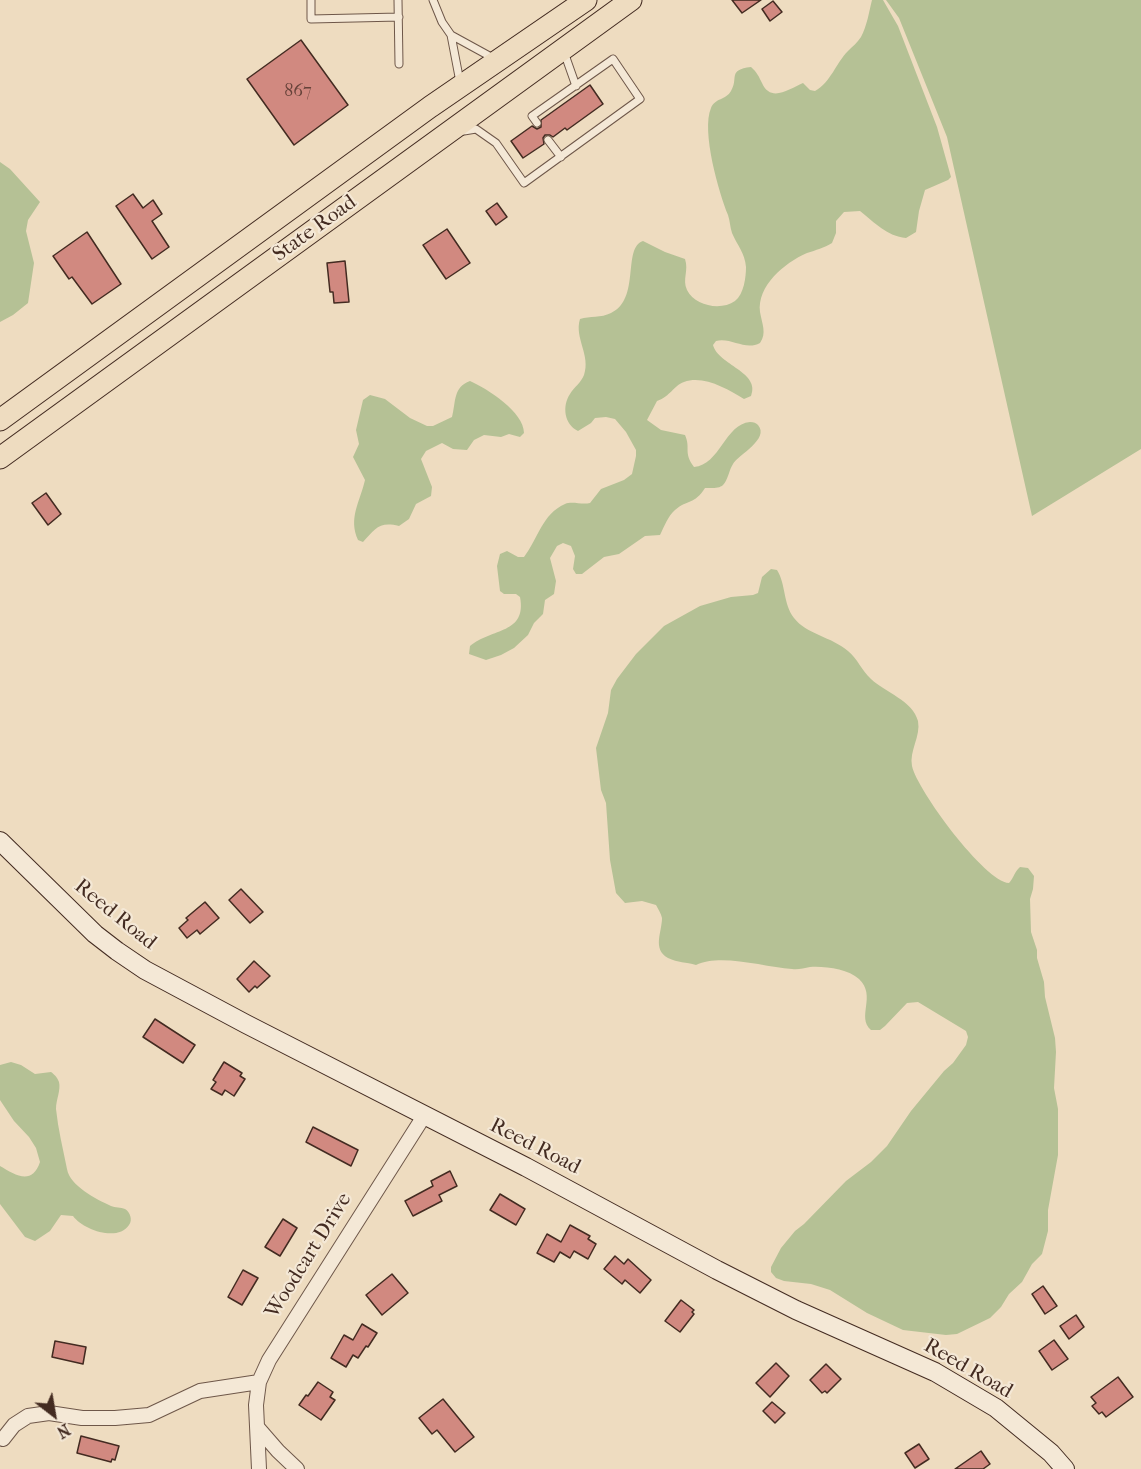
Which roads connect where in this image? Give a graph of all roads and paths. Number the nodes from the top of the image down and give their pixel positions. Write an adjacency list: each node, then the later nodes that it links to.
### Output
1 (311, 0): 5 (lane)
2 (398, 0): 5 (lane)
3 (433, 0): 7 (lane)
4 (631, 0): 6 (main road, State Road)
5 (399, 17): 10 (lane)
6 (580, 18): 8 (main road, State Road); 9 (main road, State Road)
7 (451, 35): 9 (lane); 11 (lane)
8 (563, 49): 12 (lane); 14 (main road, State Road)
9 (498, 61): 11 (main road, State Road)
10 (399, 64)
11 (461, 86): 17 (main road, State Road)
12 (576, 86): 13 (lane); 16 (lane)
13 (537, 123)
14 (446, 134): 16 (lane); 18 (main road, State Road)
15 (548, 140): 16 (lane)
16 (561, 157)
17 (0, 420)
18 (0, 458)
19 (0, 841): 20 (street, Reed Road)
20 (424, 1116): 21 (street, Woodcart Drive); 26 (street, Reed Road)
21 (259, 1382): 22 (street, Woodcart Drive); 23 (street)
22 (258, 1428): 24 (street, Woodcart Drive); 25 (street)
23 (3, 1439)
24 (259, 1469)
25 (297, 1469)
26 (1065, 1469)

